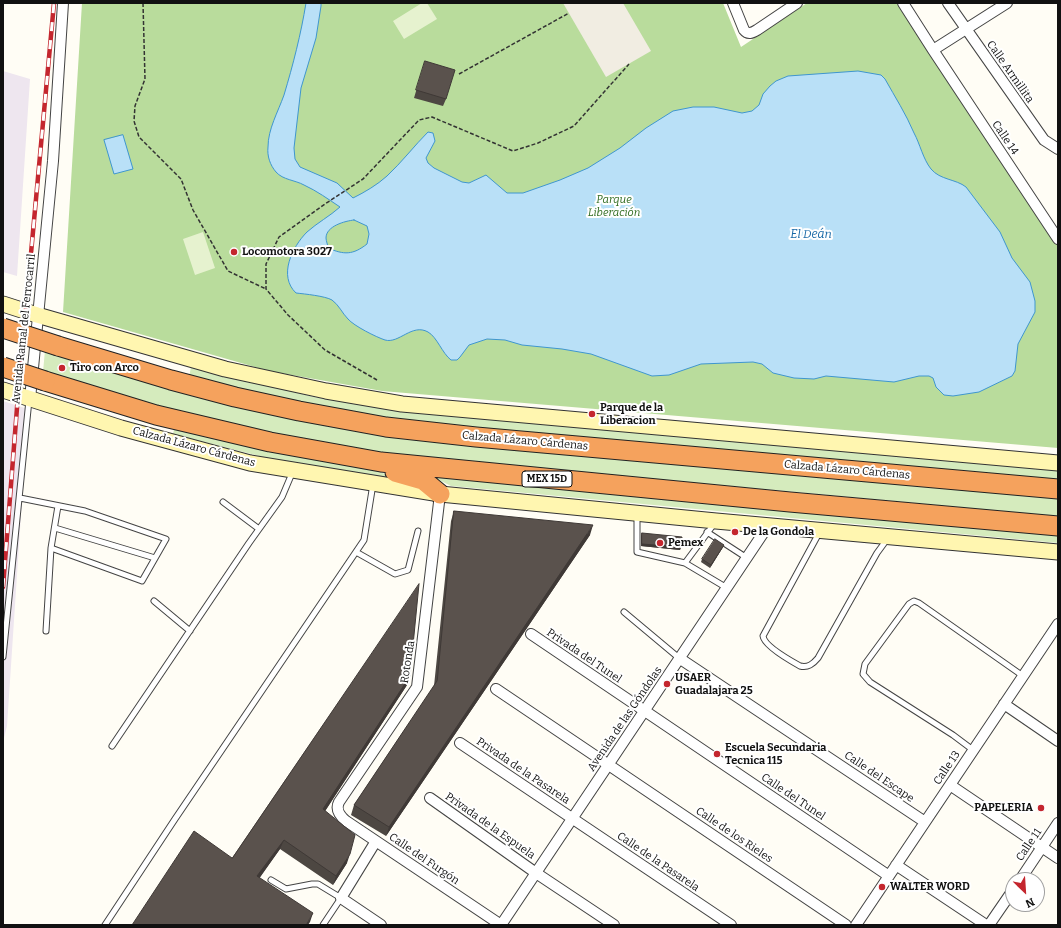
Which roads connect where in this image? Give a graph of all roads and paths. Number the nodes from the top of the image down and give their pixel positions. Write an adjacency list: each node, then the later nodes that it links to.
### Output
1 (63, 3): 17 (street, Avenida Ramal del Ferrocarril)
2 (143, 3): 15 (path)
3 (733, 3): 4 (street)
4 (798, 3)
5 (903, 3): 10 (street, Calle 14)
6 (948, 3): 9 (street, Calle Armillita)
7 (1008, 3): 9 (street)
8 (569, 13): 12 (path)
9 (966, 30): 10 (street); 13 (street, Calle Armillita)
10 (933, 50): 14 (street, Calle 14)
11 (628, 64): 15 (path)
12 (459, 74)
13 (1058, 150)
14 (1058, 239)
15 (266, 289): 20 (path)
16 (3, 304): 17 (main road)
17 (37, 315): 22 (street, Avenida Ramal del Ferrocarril); 24 (main road)
18 (3, 328): 27 (highway, Calzada Lázaro Cárdenas, bridge)
19 (3, 367): 23 (highway, Calzada Lázaro Cárdenas / MEX 15D, bridge)
20 (377, 380)
21 (3, 390): 22 (main road, Calzada Lázaro Cárdenas)
22 (30, 399): 25 (main road, Calzada Lázaro Cárdenas); 29 (lane, Avenida Ramal del Ferrocarril)
23 (343, 455): 28 (highway); 34 (highway, Calzada Lázaro Cárdenas / MEX 15D)
24 (1058, 463)
25 (294, 470): 26 (main road, Calzada Lázaro Cárdenas); 37 (lane)
26 (373, 483): 28 (main road, Calzada Lázaro Cárdenas); 42 (lane)
27 (1058, 489)
28 (440, 494): 32 (main road, Calzada Lázaro Cárdenas); 67 (street, Rotonda)
29 (20, 498): 31 (lane); 54 (lane, Avenida Ramal del Ferrocarril)
30 (223, 502): 37 (lane)
31 (58, 506): 36 (lane); 44 (lane)
32 (637, 514): 35 (main road, Calzada Lázaro Cárdenas); 46 (lane)
33 (768, 526): 35 (main road, Calzada Lázaro Cárdenas); 38 (main road, Calzada Lázaro Cárdenas); 45 (street, Avenida de las Góndolas)
34 (1058, 526)
35 (711, 527): 45 (lane); 46 (lane)
36 (55, 528): 41 (lane); 44 (lane)
37 (259, 529): 52 (lane)
38 (820, 530): 40 (main road, Calzada Lázaro Cárdenas); 40 (lane)
39 (418, 531): 42 (lane)
40 (889, 536): 43 (main road, Calzada Lázaro Cárdenas)
41 (51, 548): 44 (lane); 51 (lane)
42 (356, 552): 81 (lane)
43 (1058, 552)
44 (155, 558)
45 (747, 558): 47 (street, Avenida de las Góndolas)
46 (685, 563): 47 (lane)
47 (726, 588): 55 (street, Avenida de las Góndolas)
48 (154, 600): 52 (lane)
49 (624, 612): 55 (lane)
50 (1058, 624): 56 (street, Calle 13)
51 (46, 631)
52 (190, 631): 62 (lane)
53 (531, 634): 59 (street, Privada del Tunel)
54 (3, 657)
55 (679, 658): 59 (street, Avenida de las Góndolas); 69 (street, Calle del Escape)
56 (1023, 676): 58 (street, Calle 13); 63 (lane)
57 (496, 689): 64 (street, Calle de los Rieles)
58 (1004, 704): 60 (street); 63 (street, Calle 13)
59 (644, 712): 64 (street, Avenida de las Góndolas); 77 (street, Calle del Tunel)
60 (1058, 741)
61 (460, 743): 68 (street, Privada de la Pasarela)
62 (112, 746)
63 (973, 750): 65 (street, Calle 13)
64 (608, 765): 68 (street, Avenida de las Góndolas); 87 (street, Calle de los Rieles)
65 (950, 785): 69 (street, Calle 13); 72 (street)
66 (430, 798): 76 (street, Privada de la Espuela)
67 (337, 810): 71 (street, Calle del Furgón)
68 (572, 819): 76 (street, Avenida de las Góndolas); 86 (street, Calle de la Pasarela)
69 (925, 822): 74 (street, Calle 13)
70 (1058, 823): 72 (street, Calle 11)
71 (376, 841): 79 (street); 84 (street, Calle del Furgón)
72 (1042, 847): 73 (street); 75 (street, Calle 11)
73 (1058, 858)
74 (896, 865): 77 (street, Calle 13); 89 (street)
75 (1025, 872)
76 (536, 873): 84 (street, Avenida de las Góndolas); 85 (street, Privada de la Espuela)
77 (889, 876): 88 (street, Calle 13)
78 (271, 880): 79 (lane)
79 (341, 898): 82 (lane); 83 (street)
80 (1005, 902): 90 (street)
81 (105, 925)
82 (323, 925)
83 (381, 925)
84 (501, 925)
85 (614, 925)
86 (731, 925)
87 (846, 925)
88 (856, 925)
89 (986, 925)
90 (990, 925)

